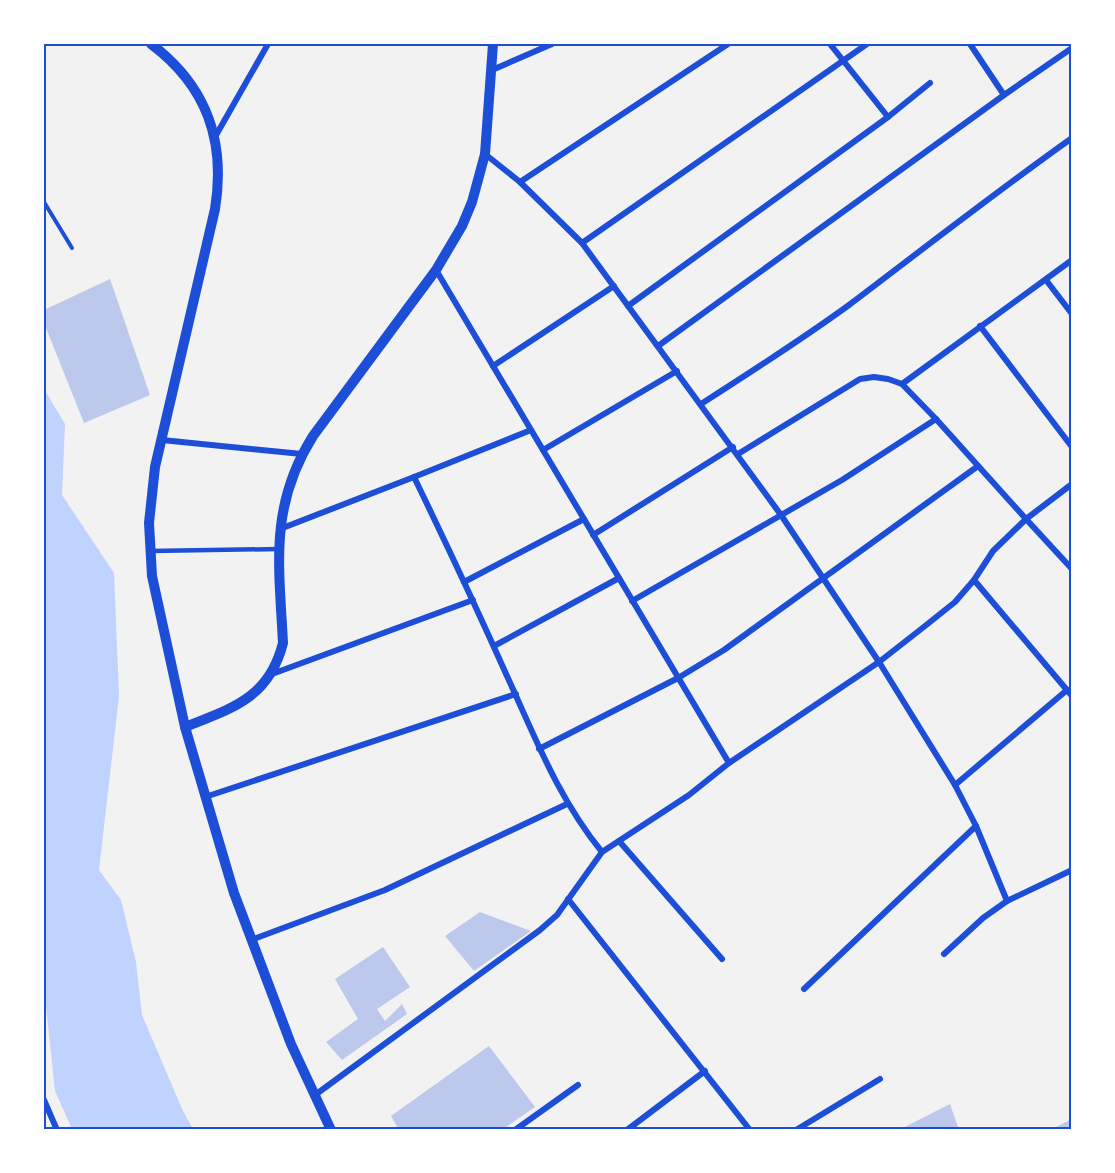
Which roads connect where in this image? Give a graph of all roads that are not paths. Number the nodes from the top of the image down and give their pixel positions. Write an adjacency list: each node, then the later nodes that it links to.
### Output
1 (151, 44): 15 (street)
2 (268, 44): 15 (street)
3 (493, 44): 11 (street)
4 (552, 44): 11 (street)
5 (728, 44): 18 (street)
6 (830, 44): 10 (street)
7 (867, 44): 10 (street)
8 (970, 44): 13 (street)
9 (1071, 48): 13 (street)
10 (843, 60): 14 (street); 19 (street)
11 (492, 70): 17 (street)
12 (930, 83): 14 (street)
13 (1004, 95): 27 (street)
14 (888, 117): 24 (street)
15 (215, 137): 34 (street)
16 (1071, 138): 31 (street)
17 (485, 154): 18 (street); 21 (street)
18 (520, 182): 19 (street)
19 (582, 243): 23 (street)
20 (1071, 260): 22 (street)
21 (436, 270): 28 (street); 38 (street)
22 (1046, 280): 25 (street); 26 (street)
23 (614, 286): 24 (street); 28 (street)
24 (628, 306): 27 (street)
25 (1071, 314)
26 (980, 326): 30 (street); 36 (street)
27 (658, 346): 29 (street)
28 (492, 366): 33 (street)
29 (677, 371): 31 (street); 37 (street)
30 (902, 384): 32 (street); 39 (street)
31 (701, 404): 35 (street)
32 (936, 418): 40 (street); 43 (street)
33 (531, 430): 37 (street); 41 (street)
34 (162, 440): 38 (street); 49 (street)
35 (733, 447): 39 (street); 47 (street)
36 (1071, 447)
37 (543, 450): 44 (street)
38 (302, 454): 46 (street)
39 (738, 454): 43 (street)
40 (978, 466): 45 (street); 51 (street)
41 (414, 477): 46 (street); 54 (street)
42 (1071, 484): 45 (street)
43 (781, 514): 51 (street); 56 (street)
44 (584, 519): 47 (street); 54 (street)
45 (1026, 519): 50 (street); 53 (street)
46 (279, 529): 48 (street)
47 (593, 535): 52 (street)
48 (279, 549): 49 (lane); 59 (street)
49 (150, 551): 63 (street)
50 (1071, 568)
51 (824, 577): 58 (street); 60 (street)
52 (619, 578): 56 (street); 57 (street)
53 (974, 580): 58 (street); 61 (street)
54 (464, 582): 55 (street)
55 (473, 600): 57 (street); 59 (street)
56 (632, 601): 60 (street)
57 (494, 646): 62 (street)
58 (879, 662): 65 (street); 66 (street)
59 (272, 674): 63 (street)
60 (678, 678): 64 (street); 65 (street)
61 (1069, 693): 66 (street)
62 (516, 694): 64 (street); 67 (street)
63 (185, 727): 67 (street)
64 (539, 749): 68 (street)
65 (729, 763): 70 (street)
66 (955, 785): 69 (street)
67 (205, 797): 75 (street)
68 (567, 804): 71 (street); 75 (street)
69 (976, 826): 74 (street); 78 (street)
70 (619, 841): 71 (street); 77 (street)
71 (602, 852): 73 (street)
72 (1071, 870): 74 (street)
73 (568, 899): 79 (street); 82 (street)
74 (1006, 901): 76 (street)
75 (251, 940): 82 (street)
76 (944, 954)
77 (722, 959)
78 (804, 989)
79 (705, 1071): 87 (street); 88 (street)
80 (880, 1079): 89 (street)
81 (578, 1085): 86 (street)
82 (314, 1096): 85 (street)
83 (44, 1100): 84 (street)
84 (57, 1130)
85 (330, 1130)
86 (515, 1130)
87 (627, 1130)
88 (750, 1130)
89 (796, 1130)

